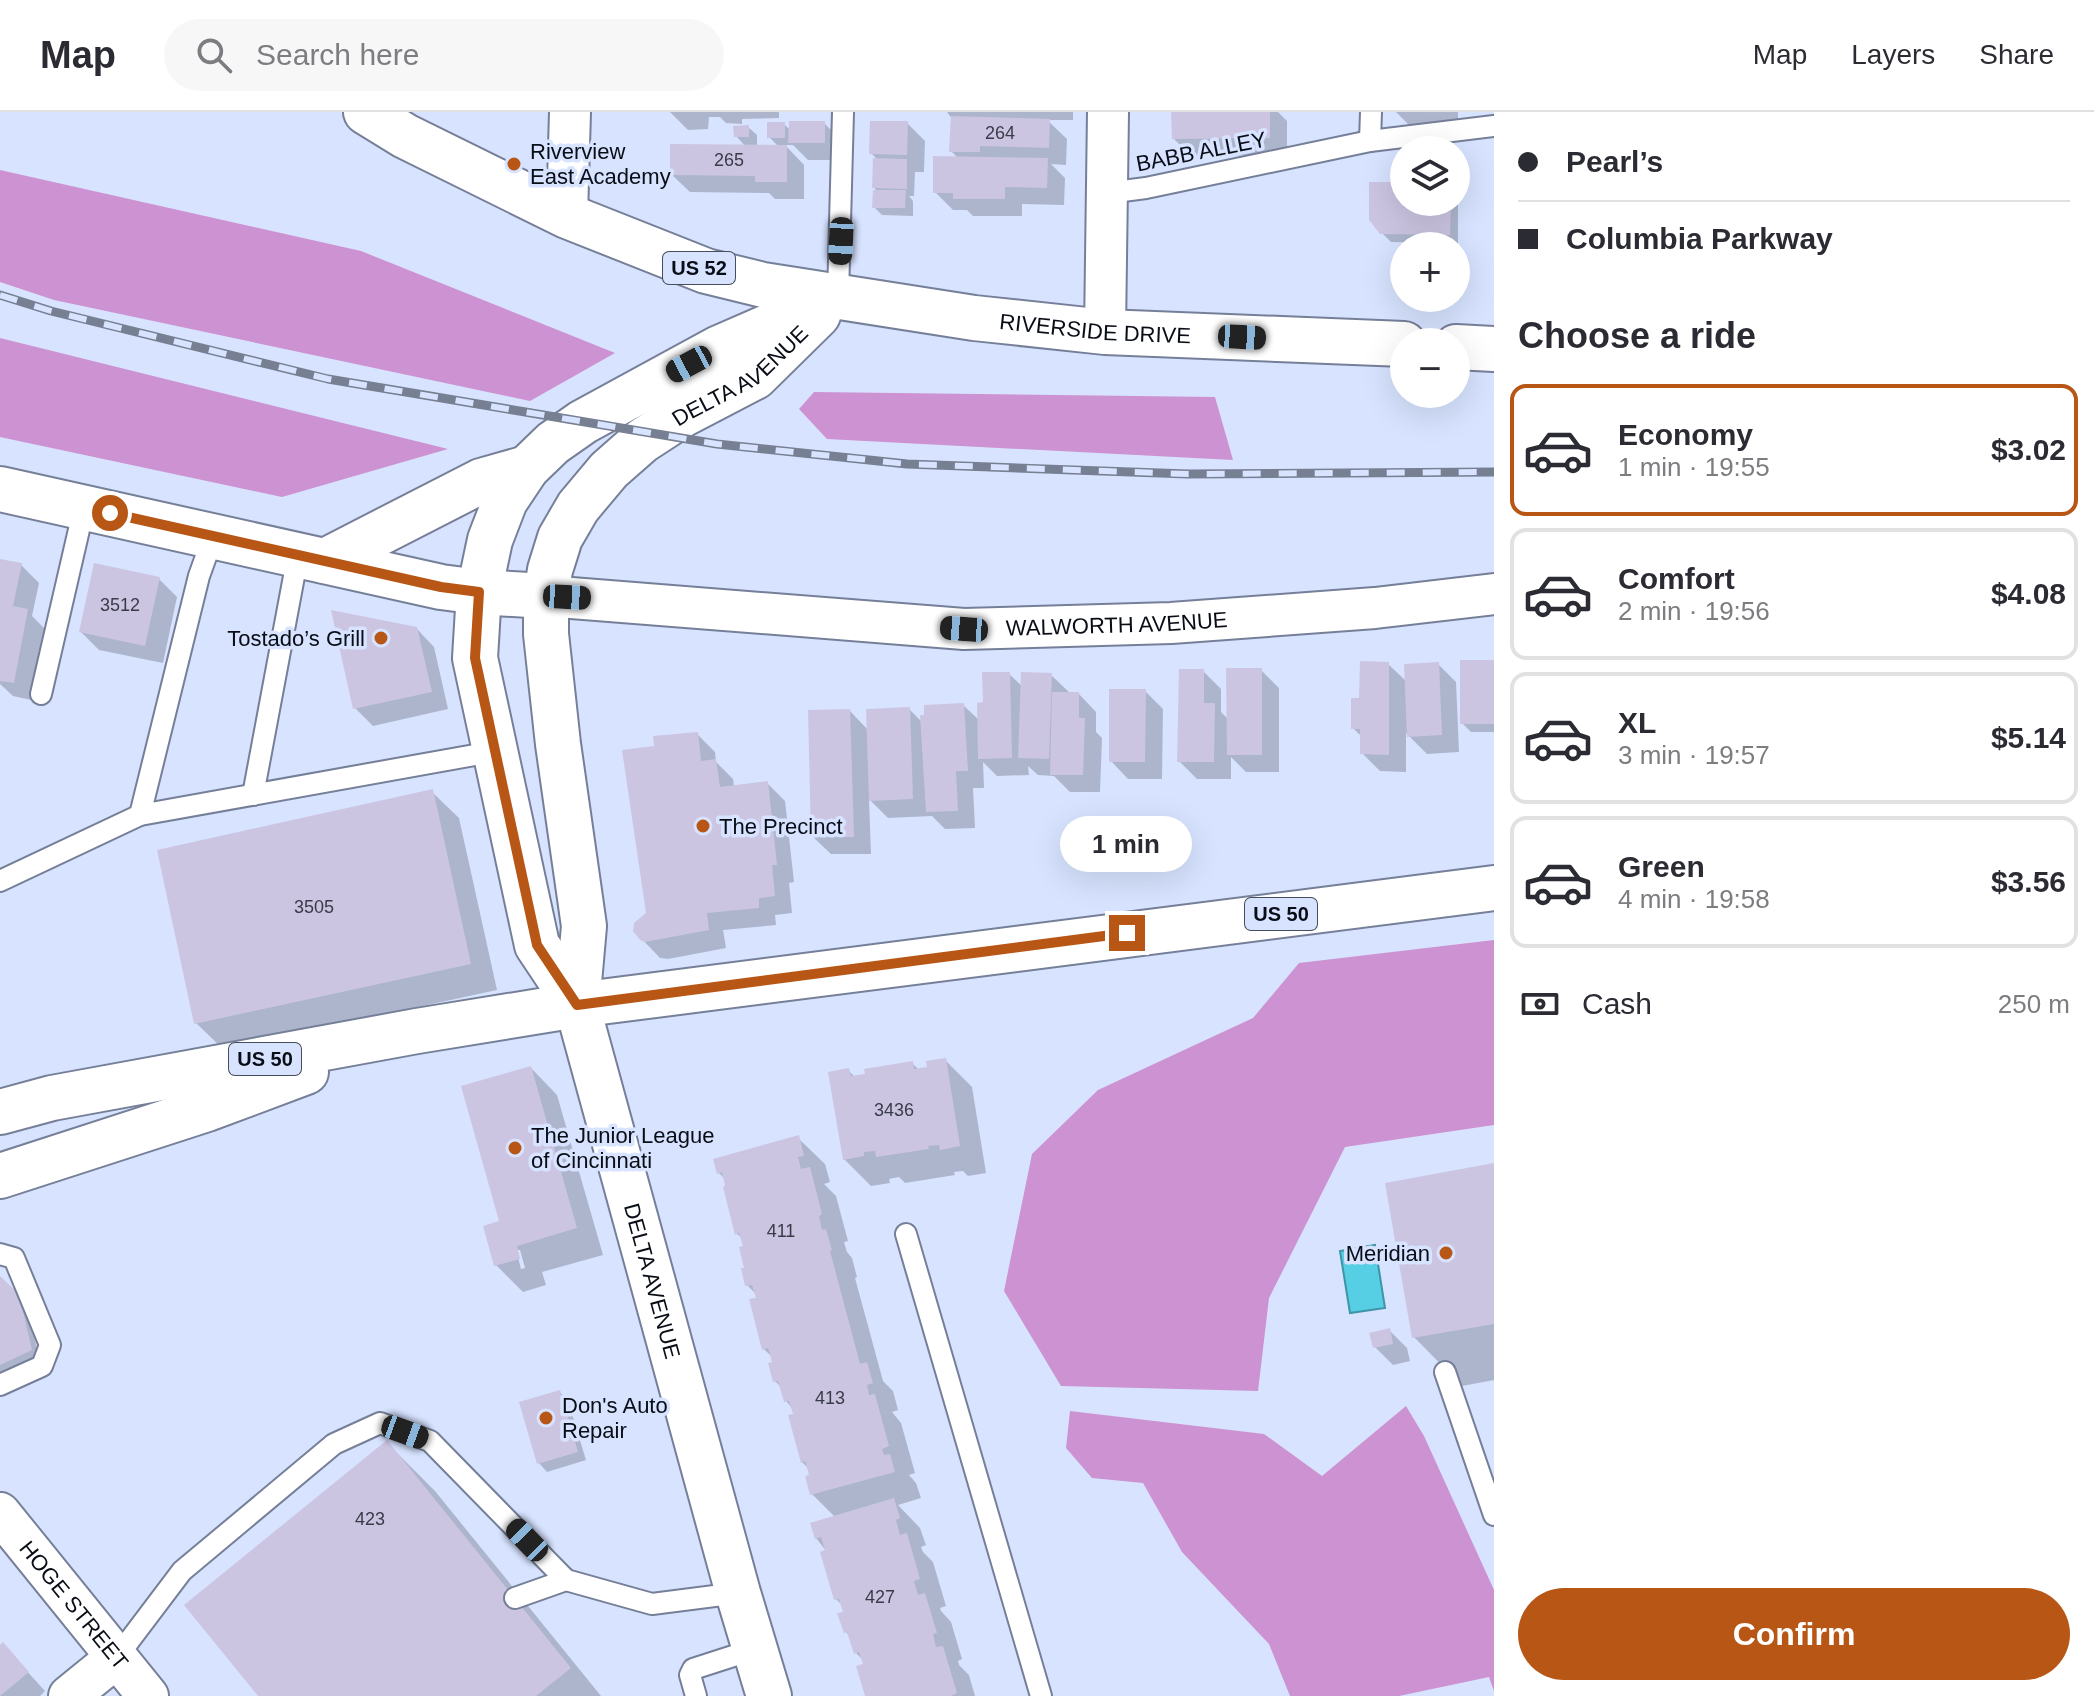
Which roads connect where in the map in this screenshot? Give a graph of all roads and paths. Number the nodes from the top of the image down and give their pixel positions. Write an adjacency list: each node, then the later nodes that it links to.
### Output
1 (366, 112): 9 (main road, US 52)
2 (570, 112): 9 (street)
3 (843, 112): 10 (lane)
4 (1108, 112): 8 (street)
5 (1371, 112): 7 (lane)
6 (1494, 126): 7 (lane, BABB ALLEY)
7 (1370, 141): 8 (lane, BABB ALLEY)
8 (1107, 193): 11 (street)
9 (567, 216): 10 (main road, US 52)
10 (838, 296): 11 (main road, RIVERSIDE DRIVE / US 52); 15 (main road, DELTA AVENUE); 22 (main road, DELTA AVENUE)
11 (1105, 332): 12 (main road, RIVERSIDE DRIVE / US 52)
12 (1390, 343)
13 (1470, 348): 14 (main road)
14 (1494, 349)
15 (527, 468): 19 (main road); 20 (main road, DELTA AVENUE)
16 (0, 489): 17 (main road)
17 (84, 508): 18 (main road); 23 (lane)
18 (213, 537): 19 (main road); 26 (lane)
19 (312, 558): 20 (main road); 25 (lane)
20 (479, 592): 22 (main road); 24 (main road, DELTA AVENUE)
21 (1494, 594): 22 (street, WALWORTH AVENUE)
22 (546, 596): 29 (main road, DELTA AVENUE)
23 (41, 694)
24 (497, 751): 25 (lane); 29 (main road, DELTA AVENUE)
25 (253, 795): 26 (lane)
26 (140, 815): 27 (lane)
27 (0, 881)
28 (1494, 888): 29 (main road, US 50)
29 (577, 1005): 30 (main road, US 50); 42 (main road, DELTA AVENUE)
30 (417, 1031): 31 (main road, US 50); 34 (main road, US 50)
31 (113, 1087): 32 (main road, US 50); 33 (main road)
32 (0, 1112)
33 (0, 1155)
34 (0, 1176)
35 (906, 1234): 50 (lane)
36 (0, 1254): 38 (lane)
37 (1445, 1372): 40 (lane)
38 (0, 1385)
39 (0, 1513): 45 (street, HOGE STREET)
40 (1494, 1515)
41 (566, 1580): 42 (lane); 43 (lane); 45 (lane)
42 (738, 1593): 44 (main road, DELTA AVENUE)
43 (515, 1598)
44 (755, 1649): 48 (lane); 49 (main road, DELTA AVENUE)
45 (117, 1657): 46 (street); 47 (street, HOGE STREET)
46 (69, 1696)
47 (148, 1696)
48 (696, 1696)
49 (769, 1696)
50 (1041, 1696)

